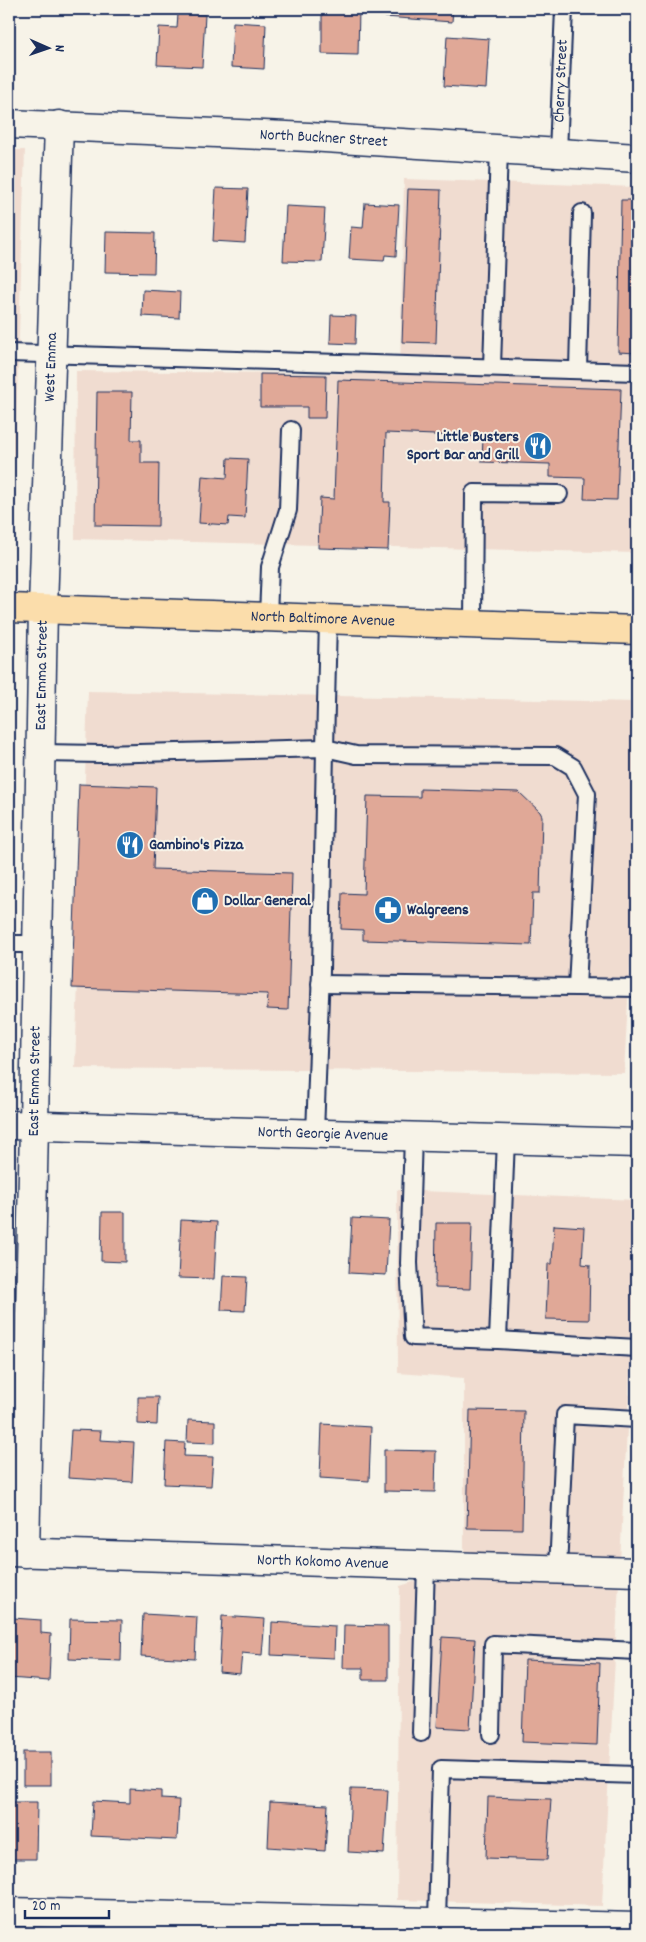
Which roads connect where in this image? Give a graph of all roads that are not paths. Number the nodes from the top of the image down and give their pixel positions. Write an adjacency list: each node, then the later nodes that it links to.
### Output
1 (564, 9): 5 (lane, Cherry Street)
2 (9, 124): 3 (street, North Buckner Street)
3 (59, 125): 4 (street, North Buckner Street); 9 (street, West Emma)
4 (499, 149): 5 (street, North Buckner Street); 10 (lane)
5 (558, 152): 6 (street, North Buckner Street)
6 (637, 158)
7 (582, 213): 11 (lane)
8 (9, 353): 9 (lane)
9 (52, 354): 10 (lane); 16 (street, West Emma)
10 (492, 367): 11 (lane)
11 (578, 370): 12 (lane)
12 (637, 372)
13 (291, 430): 17 (lane)
14 (559, 494): 19 (lane)
15 (9, 608): 16 (main road, North Baltimore Avenue)
16 (43, 608): 17 (main road, North Baltimore Avenue); 22 (street, East Emma Street)
17 (268, 616): 18 (main road, North Baltimore Avenue)
18 (328, 618): 19 (main road, North Baltimore Avenue); 21 (lane)
19 (473, 624): 20 (main road, North Baltimore Avenue)
20 (637, 630)
21 (325, 748): 22 (lane); 25 (lane); 26 (lane)
22 (41, 753): 24 (street, East Emma Street)
23 (9, 944): 24 (lane)
24 (38, 944): 28 (street, East Emma Street)
25 (320, 984): 26 (lane); 29 (lane)
26 (577, 987): 27 (lane)
27 (637, 988)
28 (22, 1125): 29 (street, North Georgie Avenue); 36 (street, East Emma Street)
29 (315, 1133): 30 (street, North Georgie Avenue)
30 (413, 1136): 31 (street, North Georgie Avenue); 33 (lane)
31 (506, 1139): 32 (street, North Georgie Avenue); 33 (lane)
32 (637, 1143)
33 (498, 1340): 34 (lane)
34 (637, 1348)
35 (637, 1419): 38 (lane)
36 (17, 1552): 37 (street, North Kokomo Avenue)
37 (426, 1566): 38 (street, North Kokomo Avenue); 41 (lane)
38 (558, 1570): 39 (street, North Kokomo Avenue)
39 (637, 1572)
40 (637, 1651): 42 (lane)
41 (421, 1733)
42 (491, 1734)
43 (637, 1775): 45 (lane)
44 (9, 1912): 46 (street)
45 (437, 1922): 46 (street); 47 (street)
46 (387, 1927)
47 (637, 1927): 48 (street)
48 (637, 1933)

